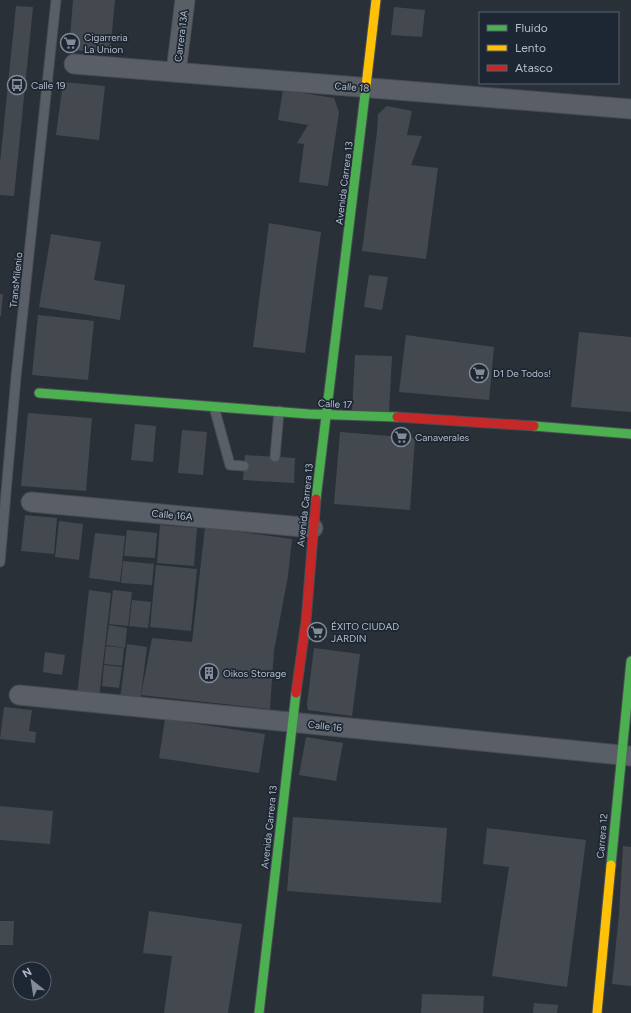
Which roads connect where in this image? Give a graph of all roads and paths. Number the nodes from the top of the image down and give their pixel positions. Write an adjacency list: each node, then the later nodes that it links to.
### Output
1 (56, 0): 17 (lane, TransMilenio)
2 (186, 0): 5 (street, Carrera 13A)
3 (376, 0): 6 (street, Avenida Carrera 13)
4 (74, 64): 5 (street, Calle 18)
5 (176, 72): 6 (street, Calle 18)
6 (367, 88): 7 (street, Calle 18); 11 (street, Avenida Carrera 13)
7 (631, 109)
8 (39, 393): 9 (street, Calle 17)
9 (214, 406): 10 (street, Calle 17); 14 (lane)
10 (279, 411): 11 (street, Calle 17); 13 (lane)
11 (327, 415): 12 (street, Calle 17); 16 (street, Avenida Carrera 13)
12 (631, 434)
13 (275, 457)
14 (244, 466)
15 (31, 502): 16 (street, Calle 16A)
16 (313, 528): 20 (street, Avenida Carrera 13)
17 (0, 562)
18 (631, 661): 21 (street, Carrera 12)
19 (19, 695): 20 (street, Calle 16)
20 (292, 723): 21 (street, Calle 16); 22 (street, Avenida Carrera 13)
21 (626, 756): 23 (street, Carrera 12)
22 (260, 1013)
23 (597, 1013)

